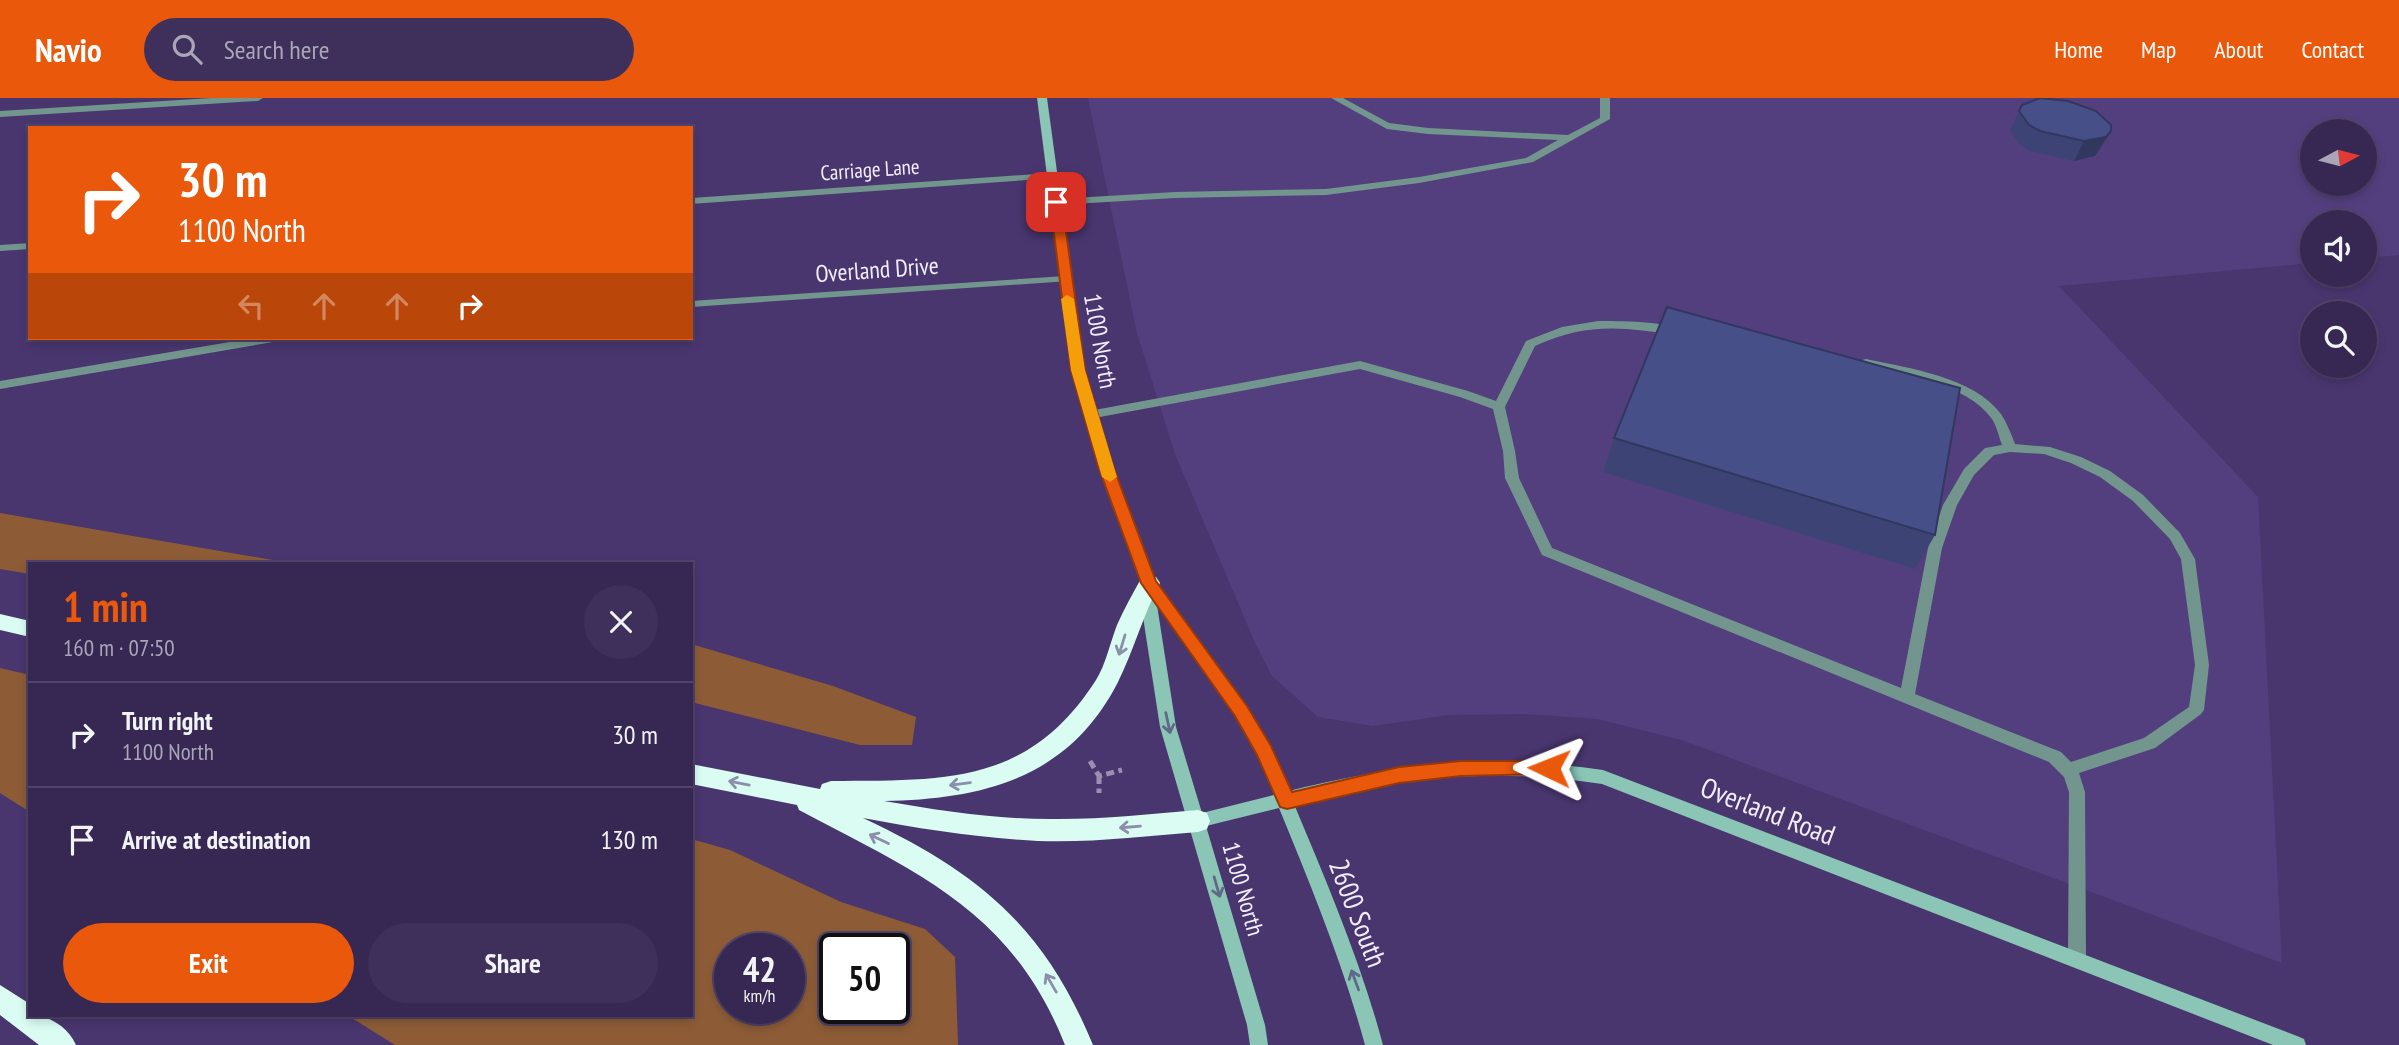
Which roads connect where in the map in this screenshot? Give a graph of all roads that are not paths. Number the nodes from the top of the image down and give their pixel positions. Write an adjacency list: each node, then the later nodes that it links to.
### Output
1 (258, 98): 5 (street)
2 (1042, 98): 7 (main road, 1100 North)
3 (1336, 98): 6 (street)
4 (1605, 98): 6 (street)
5 (0, 114)
6 (1570, 138): 9 (street)
7 (1052, 176): 8 (street, Carriage Lane); 9 (main road, 1100 North)
8 (693, 201)
9 (1056, 202): 12 (main road, 1100 North)
10 (28, 246): 11 (street)
11 (0, 248)
12 (1065, 279): 13 (street, Overland Drive); 19 (main road, 1100 North)
13 (693, 304)
14 (1687, 333): 18 (street)
15 (261, 340): 17 (street)
16 (1853, 360): 20 (street)
17 (0, 385)
18 (1499, 407): 19 (street); 24 (street)
19 (1090, 415): 21 (main road, 1100 North)
20 (2010, 448): 24 (street); 25 (street)
21 (1149, 583): 27 (highway, one-way to 27); 28 (main road, 1100 North); 29 (main road, 1100 North, one-way to 29)
22 (0, 622): 23 (highway)
23 (28, 629)
24 (1907, 697): 25 (street)
25 (2068, 770): 30 (street)
26 (693, 774): 27 (highway, one-way to 26)
27 (787, 792): 29 (highway, one-way to 27); 33 (highway, one-way to 27)
28 (1287, 801): 29 (main road, Overland Road); 30 (main road, Overland Road); 35 (main road, 2600 South, one-way to 28)
29 (1198, 821): 34 (main road, 1100 North, one-way to 34)
30 (2077, 959): 36 (main road, Overland Road)
31 (0, 998): 32 (highway)
32 (62, 1045)
33 (1079, 1045)
34 (1259, 1045)
35 (1374, 1045)
36 (2297, 1045)

